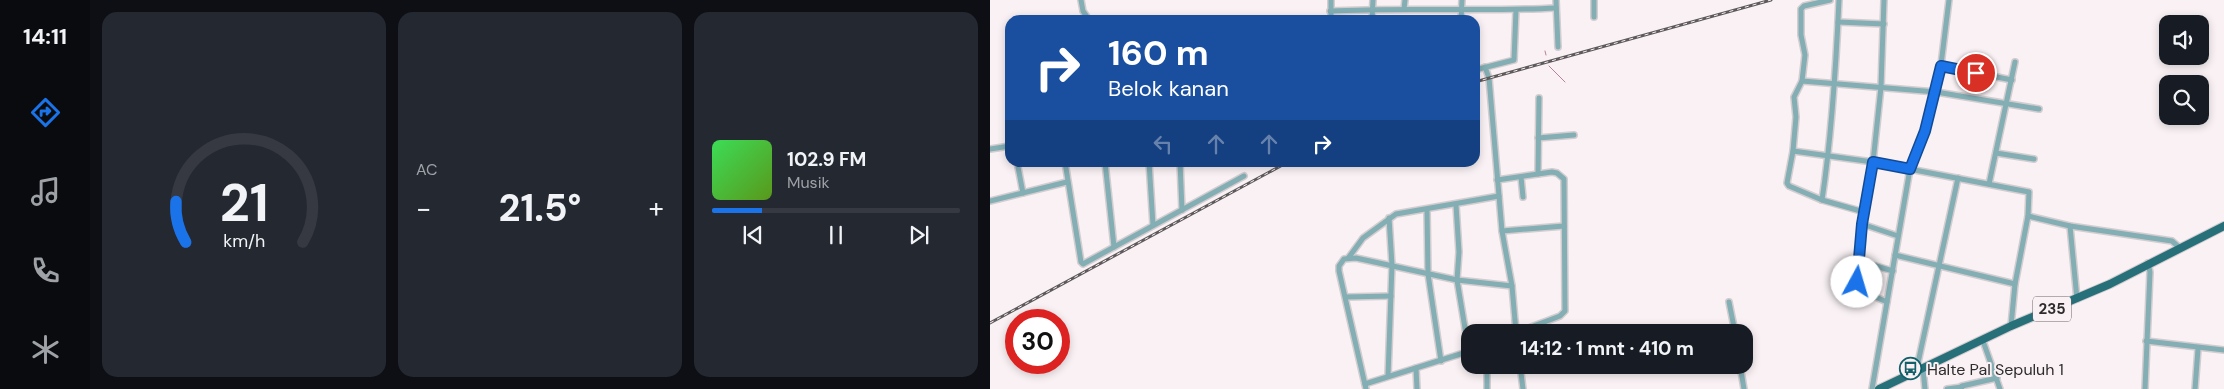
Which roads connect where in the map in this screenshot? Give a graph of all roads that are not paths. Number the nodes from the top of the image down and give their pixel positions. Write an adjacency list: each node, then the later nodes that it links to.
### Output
1 (1081, 0): 18 (street)
2 (1331, 0): 17 (street)
3 (1373, 0): 13 (street)
4 (1404, 0): 14 (street)
5 (1462, 0): 15 (street)
6 (1556, 0): 12 (street)
7 (1594, 0): 22 (street)
8 (1830, 0): 31 (street)
9 (1839, 0): 23 (street)
10 (1884, 0): 24 (street)
11 (1949, 0): 27 (street)
12 (1556, 8): 16 (street); 25 (street)
13 (1372, 9): 14 (street); 17 (street); 20 (street)
14 (1404, 9): 15 (street)
15 (1462, 10): 16 (street); 21 (street)
16 (1516, 10): 28 (street)
17 (1330, 11): 19 (street)
18 (1086, 15)
19 (1330, 15)
20 (1372, 15)
21 (1462, 15)
22 (1594, 17)
23 (1838, 22): 24 (street); 32 (street)
24 (1884, 24): 33 (street)
25 (1558, 47)
26 (2015, 62): 30 (street)
27 (1941, 66): 30 (street); 34 (street)
28 (1485, 68): 29 (street); 57 (street)
29 (1480, 69)
30 (2012, 80): 36 (street)
31 (1802, 82): 32 (street); 42 (street)
32 (1835, 83): 33 (street); 44 (street)
33 (1881, 87): 34 (street); 46 (street)
34 (1936, 92): 36 (street); 52 (street)
35 (1539, 98): 39 (street)
36 (2007, 103): 37 (street); 43 (street)
37 (2039, 108)
38 (1574, 135): 39 (street)
39 (1538, 138): 53 (street)
40 (1005, 147): 41 (street)
41 (990, 149)
42 (1793, 152): 44 (street); 63 (street)
43 (1996, 153): 45 (street); 59 (street)
44 (1829, 156): 46 (street); 63 (street)
45 (2034, 160)
46 (1873, 162): 52 (street); 68 (street)
47 (1017, 167): 60 (street)
48 (1066, 167): 58 (street)
49 (1106, 167): 78 (street)
50 (1149, 167): 72 (street)
51 (1180, 167): 66 (street)
52 (1910, 169): 56 (street); 77 (street)
53 (1538, 174): 55 (street); 73 (street)
54 (1244, 176): 66 (street)
55 (1521, 177): 57 (street); 62 (street)
56 (1958, 178): 59 (street); 85 (street)
57 (1497, 180): 61 (street)
58 (1067, 182): 60 (street); 78 (street)
59 (1989, 184): 69 (street)
60 (1023, 193): 64 (street)
61 (1500, 196): 65 (street); 76 (street)
62 (1523, 197)
63 (1822, 200): 68 (street)
64 (990, 201)
65 (1456, 205): 67 (street); 88 (street)
66 (1182, 210): 72 (street)
67 (1427, 210): 70 (street); 87 (street)
68 (1864, 212): 71 (street)
69 (2028, 216): 74 (street); 89 (street)
70 (1389, 218): 81 (street); 84 (street)
71 (1862, 224): 77 (street); 82 (street)
72 (1153, 225): 78 (street)
73 (1564, 226): 76 (street); 98 (street)
74 (2070, 226): 79 (street); 93 (street)
75 (2224, 226): 79 (main road, 235)
76 (1502, 231): 90 (street)
77 (1898, 236): 80 (street)
78 (1114, 247)
79 (2180, 248): 83 (main road, 235)
80 (1895, 255): 85 (street); 86 (street)
81 (1349, 257): 84 (street); 91 (street)
82 (1859, 261): 86 (street); 95 (street)
83 (2148, 263): 93 (main road, 235); 102 (street)
84 (1392, 265): 87 (street); 92 (street)
85 (1939, 265): 89 (street); 108 (street)
86 (1893, 271): 95 (street)
87 (1428, 274): 88 (street); 106 (street)
88 (1457, 280): 90 (street); 96 (street)
89 (2015, 284): 100 (street)
90 (1512, 286): 97 (street)
91 (1346, 296): 92 (street); 114 (street)
92 (1391, 296): 112 (street)
93 (2077, 299): 100 (main road, 235)
94 (1729, 302): 99 (street)
95 (1887, 302): 120 (street)
96 (1464, 324)
97 (1516, 324)
98 (1537, 324)
99 (1733, 324)
100 (2010, 326): 101 (main road, 235)
101 (1983, 341): 108 (main road, 235); 113 (street)
102 (2146, 341): 103 (street); 125 (street)
103 (2198, 349): 104 (street); 126 (street)
104 (2224, 350)
105 (1461, 354): 106 (street)
106 (1441, 360): 107 (street)
107 (1416, 368): 112 (street); 116 (street)
108 (1920, 371): 121 (main road, 235); 122 (street)
109 (1487, 374): 117 (street)
110 (1521, 374): 118 (street)
111 (1742, 374): 119 (street)
112 (1388, 376): 114 (street)
113 (1996, 378): 115 (street); 124 (street)
114 (1366, 387)
115 (1962, 388): 123 (street)
116 (1417, 389)
117 (1487, 389)
118 (1523, 389)
119 (1744, 389)
120 (1872, 389)
121 (1879, 389)
122 (1925, 389)
123 (1947, 389)
124 (2000, 389)
125 (2144, 389)
126 (2195, 389)

